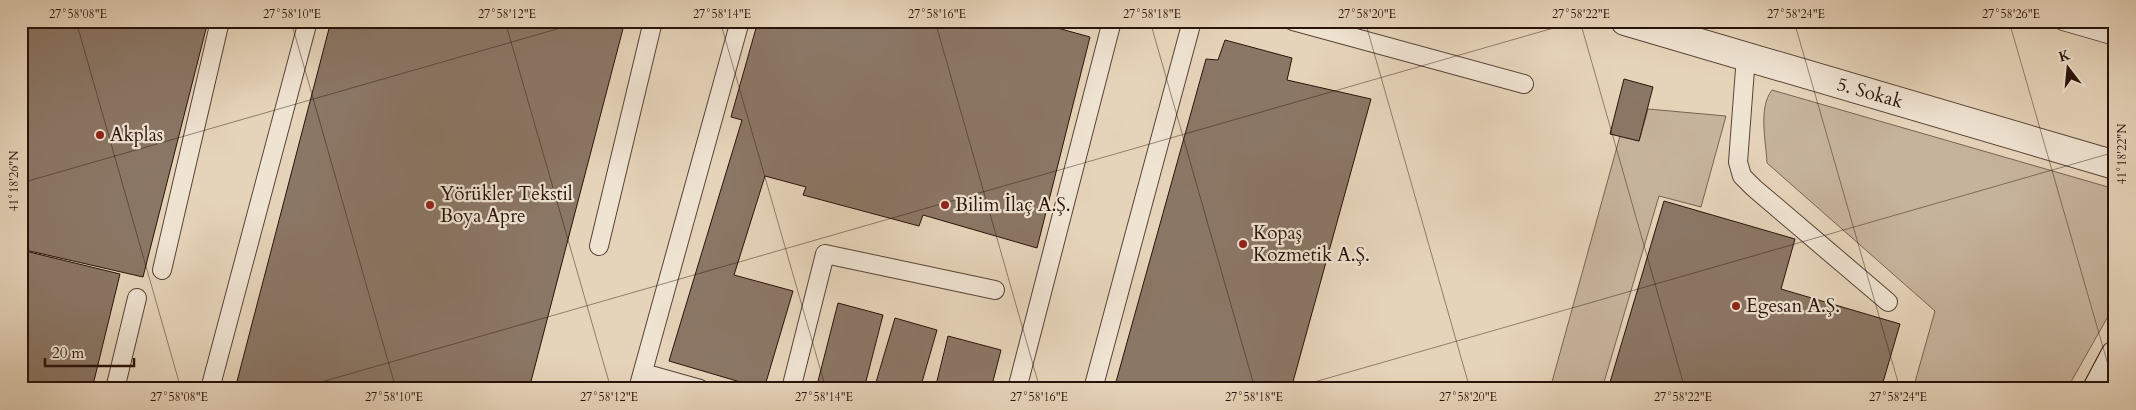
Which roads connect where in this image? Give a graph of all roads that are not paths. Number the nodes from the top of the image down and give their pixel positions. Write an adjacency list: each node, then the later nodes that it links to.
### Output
1 (220, 21): 15 (lane)
2 (308, 21): 22 (lane)
3 (653, 21): 14 (lane)
4 (740, 21): 20 (lane)
5 (1112, 21): 25 (lane)
6 (1192, 21): 26 (lane)
7 (1293, 21): 12 (lane)
8 (1626, 21): 11 (street, 5. Sokak)
9 (2063, 21): 10 (lane)
10 (2115, 36)
11 (1746, 56): 13 (street, 5. Sokak); 18 (lane)
12 (1524, 84)
13 (2115, 165)
14 (599, 246)
15 (162, 270)
16 (995, 290): 24 (lane)
17 (137, 298): 21 (lane)
18 (1888, 302)
19 (2115, 355): 27 (street)
20 (640, 381): 23 (lane)
21 (115, 389)
22 (210, 389)
23 (700, 389)
24 (791, 389)
25 (1017, 389)
26 (1094, 389)
27 (2097, 389)

